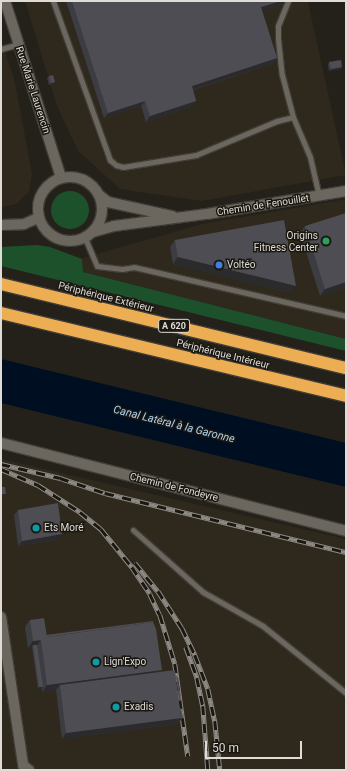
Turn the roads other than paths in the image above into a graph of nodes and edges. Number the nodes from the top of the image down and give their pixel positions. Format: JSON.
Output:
{"nodes":[{"id":1,"x":5,"y":1,"type":"edge"},
{"id":2,"x":53,"y":1,"type":"edge"},
{"id":3,"x":288,"y":1,"type":"edge"},
{"id":4,"x":18,"y":44,"type":"junction"},
{"id":5,"x":1,"y":49,"type":"edge"},
{"id":6,"x":293,"y":117,"type":"junction"},
{"id":7,"x":61,"y":178,"type":"junction"},
{"id":8,"x":346,"y":191,"type":"edge"},
{"id":9,"x":99,"y":195,"type":"junction"},
{"id":10,"x":319,"y":196,"type":"junction"},
{"id":11,"x":38,"y":218,"type":"junction"},
{"id":12,"x":180,"y":218,"type":"junction"},
{"id":13,"x":1,"y":225,"type":"edge"},
{"id":14,"x":89,"y":235,"type":"junction"},
{"id":15,"x":1,"y":284,"type":"edge"},
{"id":16,"x":1,"y":313,"type":"edge"},
{"id":17,"x":346,"y":316,"type":"edge"},
{"id":18,"x":346,"y":368,"type":"edge"},
{"id":19,"x":346,"y":396,"type":"edge"},
{"id":20,"x":1,"y":444,"type":"edge"},
{"id":21,"x":133,"y":530,"type":"dead end"},
{"id":22,"x":346,"y":531,"type":"edge"},
{"id":23,"x":1,"y":617,"type":"edge"},
{"id":24,"x":346,"y":693,"type":"edge"},
{"id":25,"x":29,"y":770,"type":"edge"}],
"edges":[{"from":1,"to":4,"type":"street","name":"Rue Marie Laurencin"},
{"from":2,"to":6,"type":"lane"},
{"from":3,"to":6,"type":"lane"},
{"from":4,"to":5,"type":"lane"},
{"from":4,"to":7,"type":"street","name":"Rue Marie Laurencin"},
{"from":6,"to":10,"type":"lane"},
{"from":7,"to":9,"type":"street"},
{"from":7,"to":11,"type":"street"},
{"from":8,"to":10,"type":"street","name":"Chemin de Fenouillet"},
{"from":9,"to":12,"type":"street","name":"Chemin de Fenouillet"},
{"from":9,"to":14,"type":"street"},
{"from":10,"to":12,"type":"street","name":"Chemin de Fenouillet"},
{"from":11,"to":13,"type":"street"},
{"from":11,"to":14,"type":"street"},
{"from":12,"to":14,"type":"street","name":"Chemin de Fenouillet"},
{"from":14,"to":17,"type":"lane"},
{"from":15,"to":18,"type":"highway","name":"Périphérique Extérieur","number":"A 620"},
{"from":16,"to":19,"type":"highway","name":"Périphérique Intérieur"},
{"from":20,"to":22,"type":"street","name":"Chemin de Fondeyre"},
{"from":21,"to":24,"type":"lane"},
{"from":23,"to":25,"type":"street"}]}
